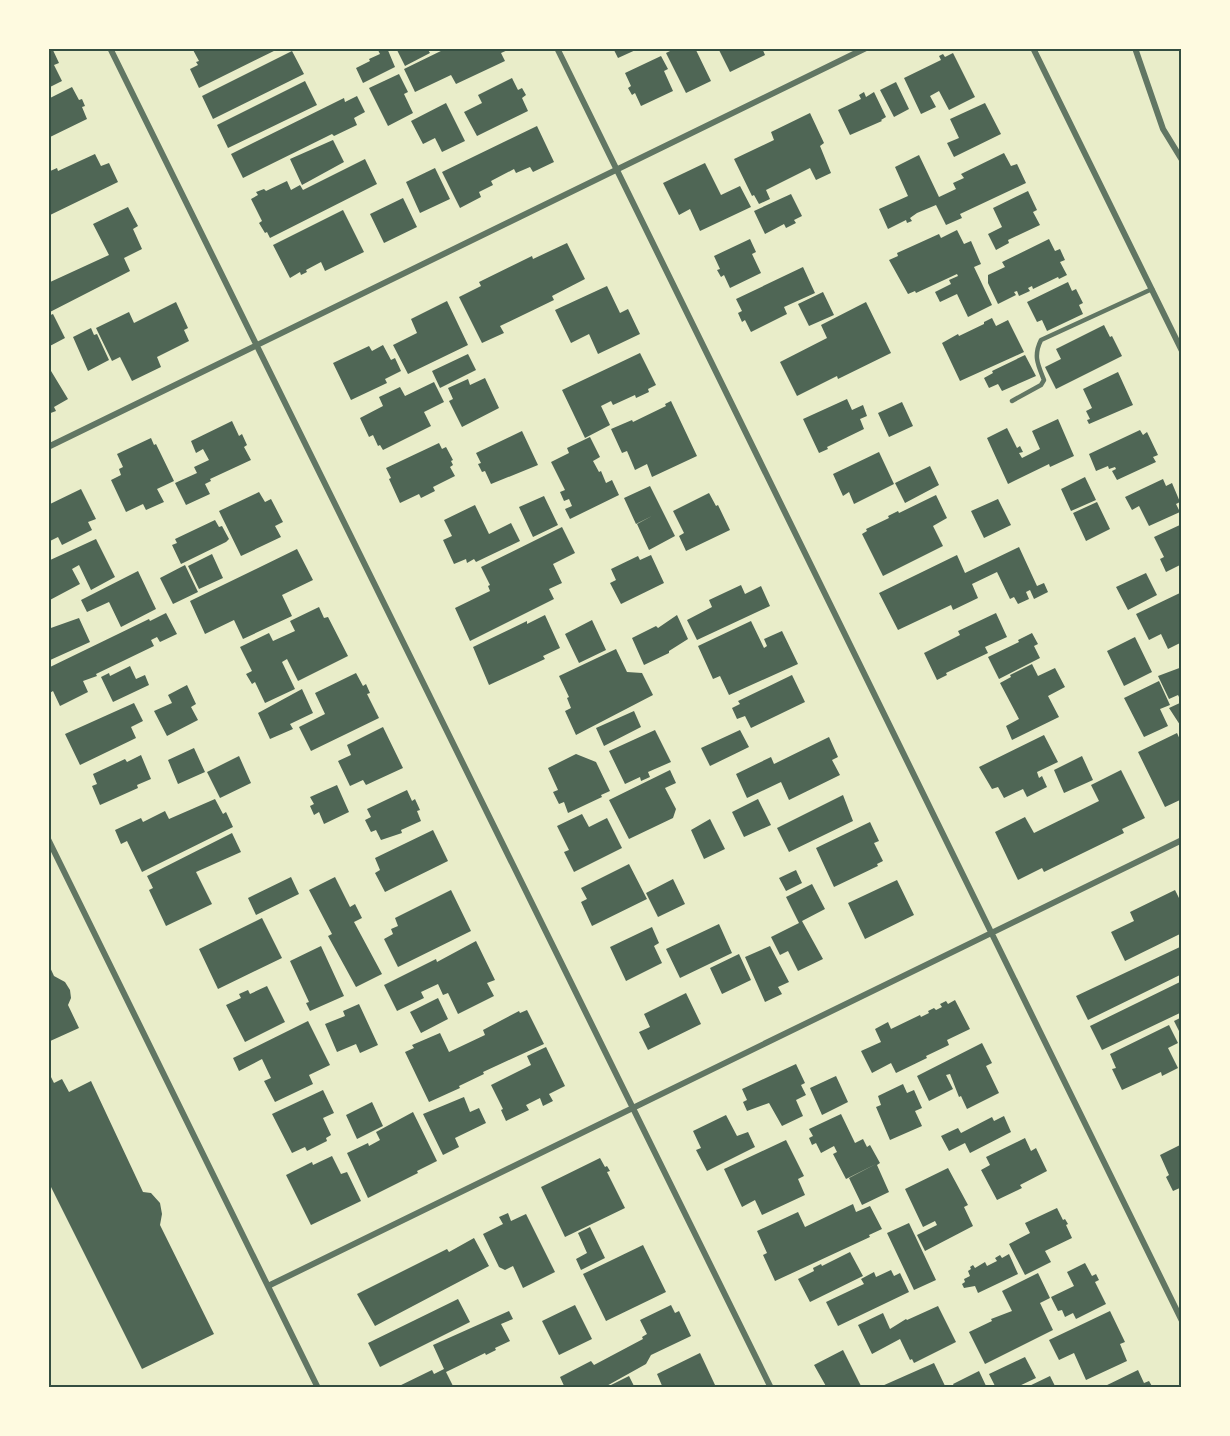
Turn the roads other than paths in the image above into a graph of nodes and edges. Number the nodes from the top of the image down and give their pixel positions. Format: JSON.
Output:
{"nodes":[{"id":1,"x":110,"y":48,"type":"edge"},
{"id":2,"x":557,"y":48,"type":"edge"},
{"id":3,"x":866,"y":48,"type":"edge"},
{"id":4,"x":1033,"y":48,"type":"edge"},
{"id":5,"x":1135,"y":48,"type":"edge"},
{"id":6,"x":1182,"y":160,"type":"edge"},
{"id":7,"x":617,"y":170,"type":"junction"},
{"id":8,"x":1152,"y":289,"type":"junction"},
{"id":9,"x":257,"y":345,"type":"junction"},
{"id":10,"x":1182,"y":351,"type":"edge"},
{"id":11,"x":1012,"y":401,"type":"dead end"},
{"id":12,"x":48,"y":447,"type":"edge"},
{"id":13,"x":1182,"y":840,"type":"edge"},
{"id":14,"x":49,"y":842,"type":"edge"},
{"id":15,"x":991,"y":933,"type":"junction"},
{"id":16,"x":633,"y":1108,"type":"junction"},
{"id":17,"x":268,"y":1286,"type":"junction"},
{"id":18,"x":1182,"y":1321,"type":"edge"},
{"id":19,"x":318,"y":1388,"type":"edge"},
{"id":20,"x":771,"y":1388,"type":"edge"}],
"edges":[{"from":1,"to":9,"type":"street"},
{"from":2,"to":7,"type":"street"},
{"from":3,"to":7,"type":"street"},
{"from":4,"to":8,"type":"street"},
{"from":5,"to":6,"type":"street"},
{"from":7,"to":9,"type":"street"},
{"from":7,"to":15,"type":"street"},
{"from":8,"to":10,"type":"street"},
{"from":8,"to":11,"type":"lane"},
{"from":9,"to":12,"type":"street"},
{"from":9,"to":16,"type":"street"},
{"from":13,"to":15,"type":"street"},
{"from":14,"to":17,"type":"street"},
{"from":15,"to":16,"type":"street"},
{"from":15,"to":18,"type":"street"},
{"from":16,"to":17,"type":"street"},
{"from":16,"to":20,"type":"street"},
{"from":17,"to":19,"type":"street"}]}
